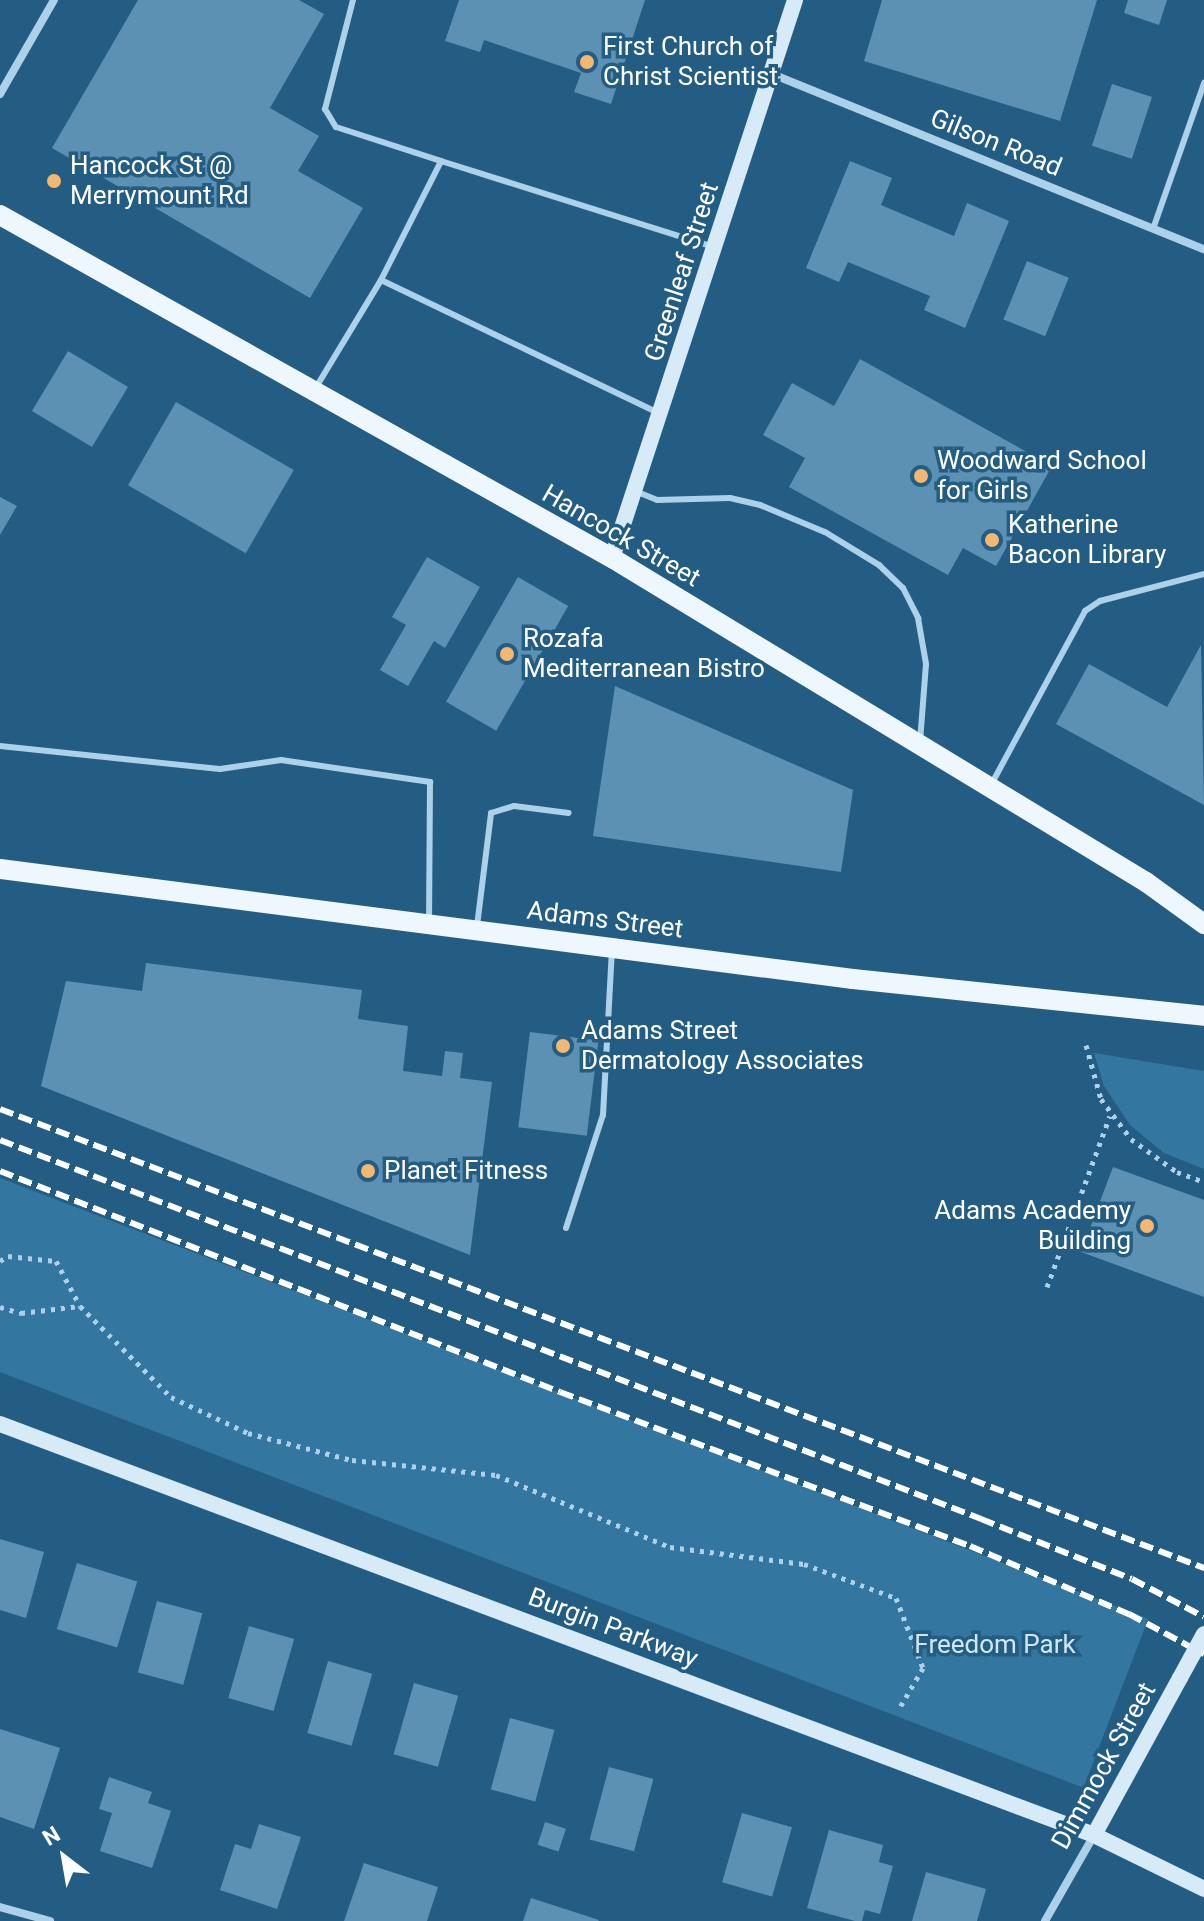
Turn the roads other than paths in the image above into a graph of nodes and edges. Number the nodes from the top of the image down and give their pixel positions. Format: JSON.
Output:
{"nodes":[{"id":1,"x":54,"y":0,"type":"edge"},
{"id":2,"x":353,"y":0,"type":"edge"},
{"id":3,"x":795,"y":0,"type":"edge"},
{"id":4,"x":772,"y":74,"type":"junction"},
{"id":5,"x":1204,"y":83,"type":"edge"},
{"id":6,"x":0,"y":94,"type":"edge"},
{"id":7,"x":441,"y":161,"type":"junction"},
{"id":8,"x":0,"y":215,"type":"edge"},
{"id":9,"x":1153,"y":229,"type":"junction"},
{"id":10,"x":715,"y":247,"type":"junction"},
{"id":11,"x":1204,"y":249,"type":"edge"},
{"id":12,"x":381,"y":280,"type":"junction"},
{"id":13,"x":313,"y":393,"type":"junction"},
{"id":14,"x":660,"y":413,"type":"junction"},
{"id":15,"x":634,"y":491,"type":"junction"},
{"id":16,"x":612,"y":558,"type":"junction"},
{"id":17,"x":1204,"y":574,"type":"edge"},
{"id":18,"x":920,"y":745,"type":"junction"},
{"id":19,"x":0,"y":746,"type":"edge"},
{"id":20,"x":990,"y":788,"type":"junction"},
{"id":21,"x":569,"y":813,"type":"dead end"},
{"id":22,"x":0,"y":869,"type":"edge"},
{"id":23,"x":429,"y":923,"type":"junction"},
{"id":24,"x":1204,"y":924,"type":"edge"},
{"id":25,"x":477,"y":930,"type":"junction"},
{"id":26,"x":612,"y":947,"type":"junction"},
{"id":27,"x":1204,"y":1016,"type":"edge"},
{"id":28,"x":566,"y":1228,"type":"dead end"},
{"id":29,"x":0,"y":1424,"type":"edge"},
{"id":30,"x":1204,"y":1634,"type":"edge"},
{"id":31,"x":1094,"y":1835,"type":"junction"},
{"id":32,"x":1204,"y":1889,"type":"edge"},
{"id":33,"x":0,"y":1907,"type":"edge"},
{"id":34,"x":50,"y":1921,"type":"edge"},
{"id":35,"x":1045,"y":1921,"type":"edge"}],
"edges":[{"from":1,"to":6,"type":"street"},
{"from":2,"to":7,"type":"lane"},
{"from":3,"to":4,"type":"main road","name":"Greenleaf Street"},
{"from":4,"to":9,"type":"street","name":"Gilson Road"},
{"from":4,"to":10,"type":"main road","name":"Greenleaf Street"},
{"from":5,"to":9,"type":"lane"},
{"from":7,"to":10,"type":"lane"},
{"from":7,"to":12,"type":"lane"},
{"from":8,"to":13,"type":"main road","name":"Hancock Street"},
{"from":9,"to":11,"type":"street","name":"Gilson Road"},
{"from":10,"to":14,"type":"main road","name":"Greenleaf Street"},
{"from":12,"to":13,"type":"lane"},
{"from":12,"to":14,"type":"lane"},
{"from":13,"to":16,"type":"main road","name":"Hancock Street"},
{"from":14,"to":15,"type":"main road","name":"Greenleaf Street"},
{"from":15,"to":16,"type":"main road","name":"Greenleaf Street"},
{"from":15,"to":18,"type":"lane"},
{"from":16,"to":18,"type":"main road","name":"Hancock Street"},
{"from":17,"to":20,"type":"lane"},
{"from":18,"to":20,"type":"main road","name":"Hancock Street"},
{"from":19,"to":23,"type":"lane"},
{"from":20,"to":24,"type":"main road","name":"Hancock Street"},
{"from":21,"to":25,"type":"lane"},
{"from":22,"to":23,"type":"main road","name":"Adams Street"},
{"from":23,"to":25,"type":"main road","name":"Adams Street"},
{"from":25,"to":26,"type":"main road","name":"Adams Street"},
{"from":26,"to":27,"type":"main road","name":"Adams Street"},
{"from":26,"to":28,"type":"lane"},
{"from":29,"to":31,"type":"main road","name":"Burgin Parkway"},
{"from":30,"to":31,"type":"main road","name":"Dimmock Street","bridge":true},
{"from":31,"to":32,"type":"main road","name":"Burgin Parkway"},
{"from":31,"to":35,"type":"street","name":"Dimmock Street"},
{"from":33,"to":34,"type":"street"}]}
